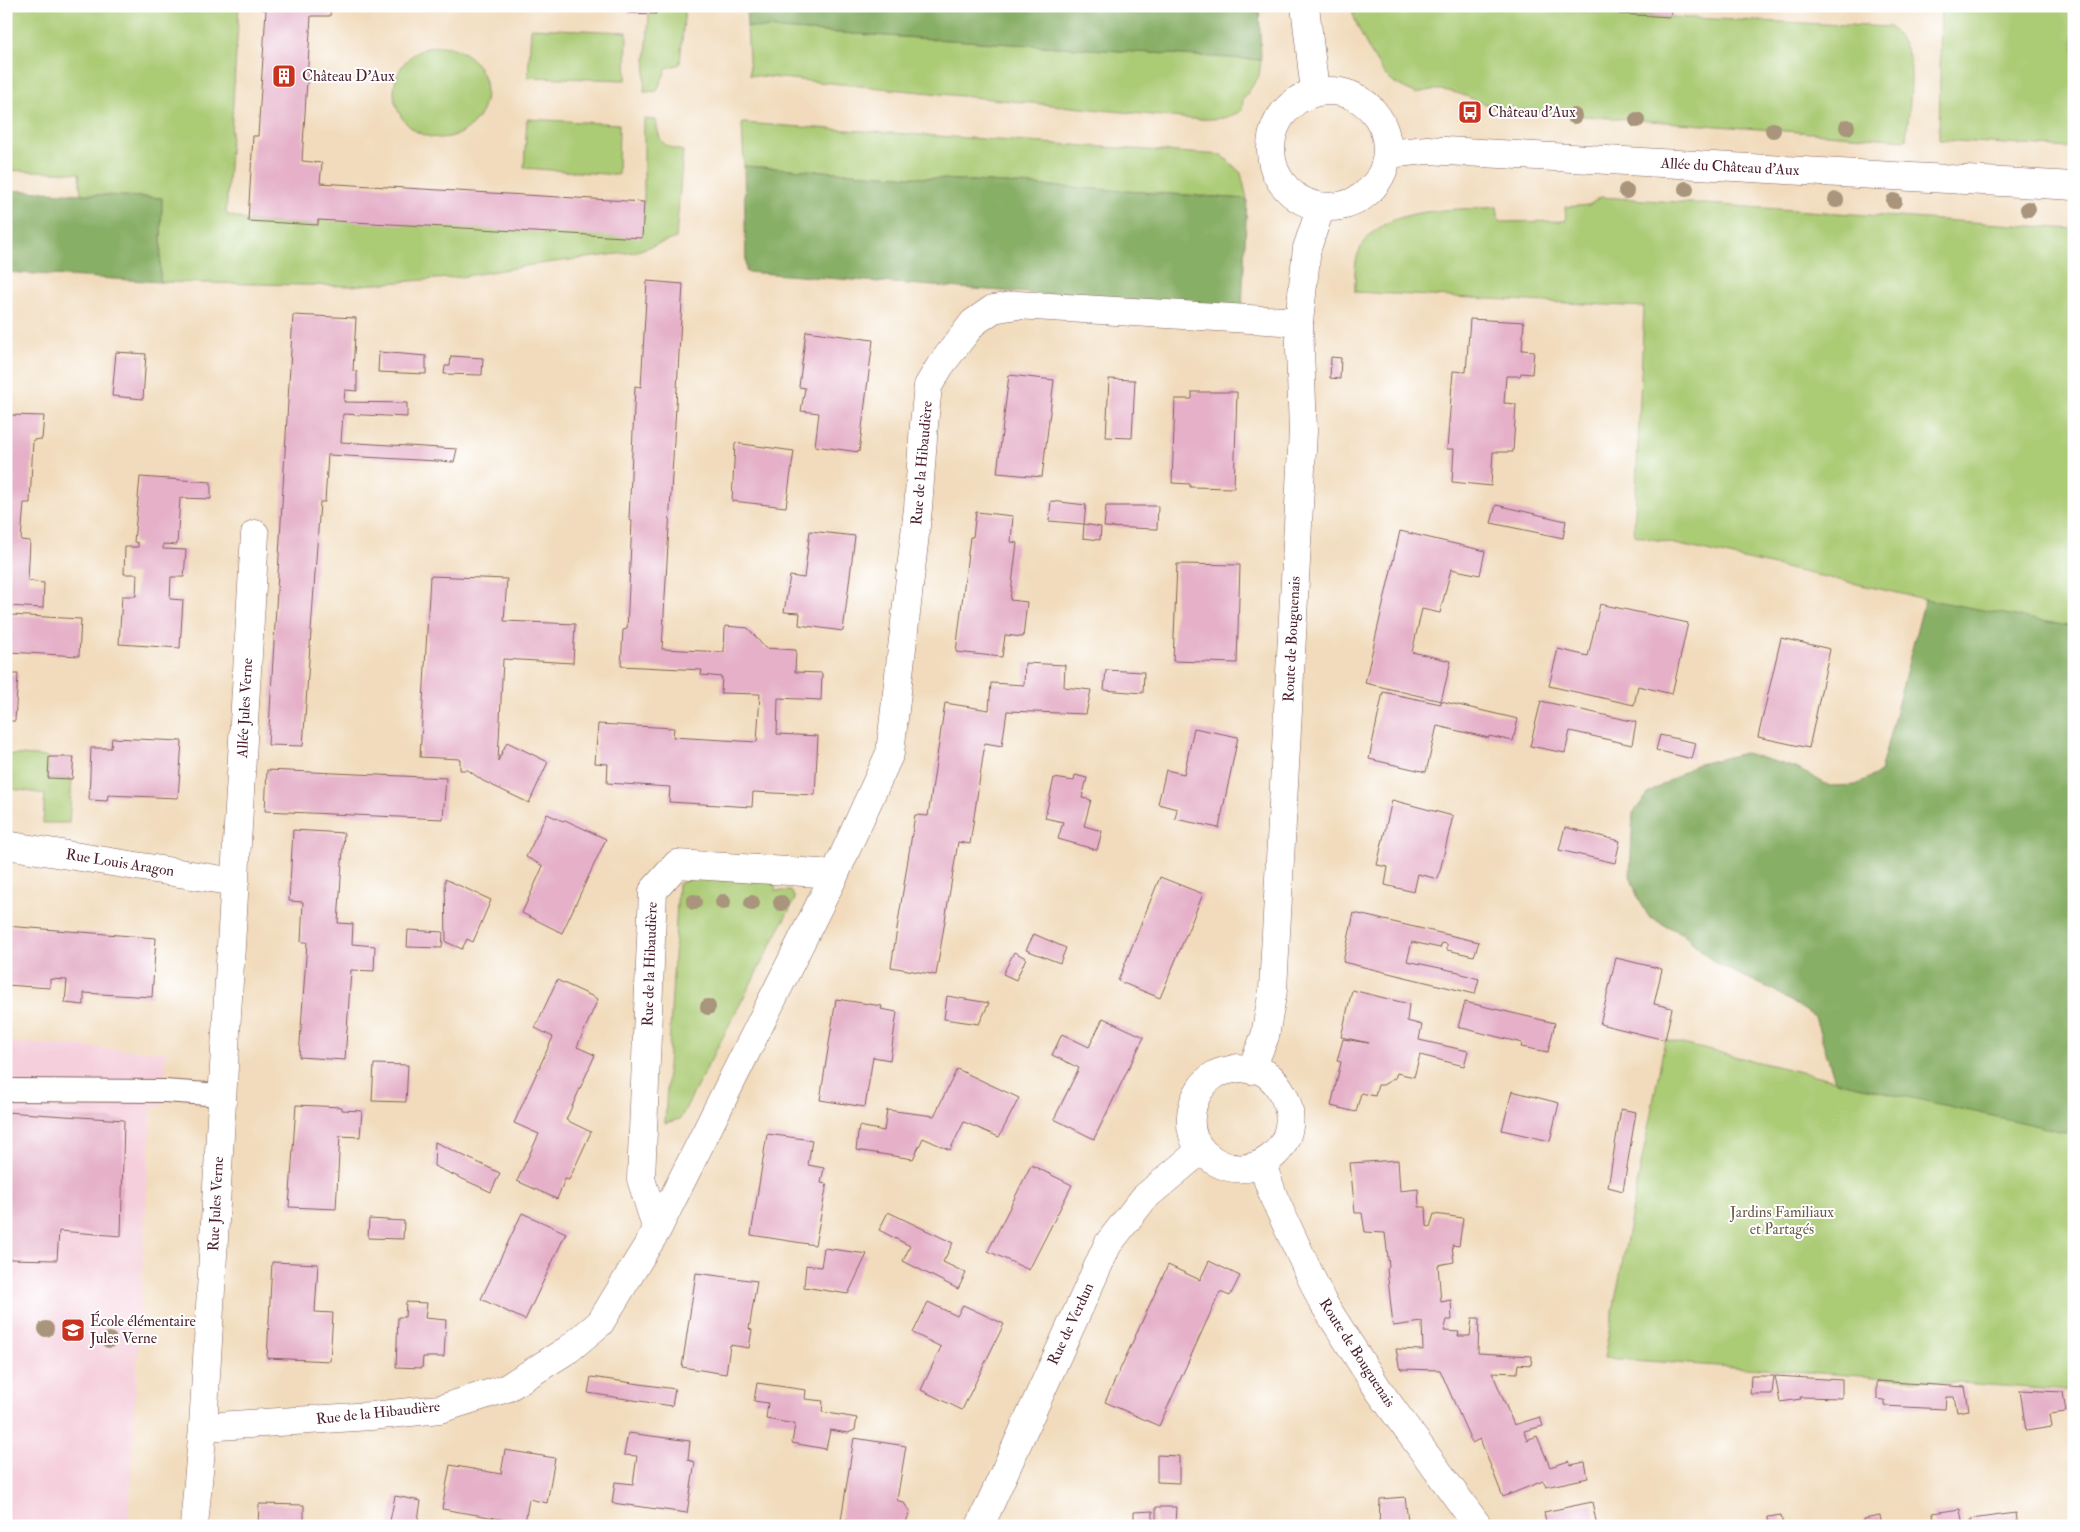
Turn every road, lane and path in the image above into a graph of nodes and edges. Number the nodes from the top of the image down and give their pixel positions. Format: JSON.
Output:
{"nodes":[{"id":1,"x":1305,"y":6,"type":"edge"},
{"id":2,"x":1315,"y":92,"type":"junction"},
{"id":3,"x":1387,"y":154,"type":"junction"},
{"id":4,"x":2074,"y":186,"type":"edge"},
{"id":5,"x":1321,"y":207,"type":"junction"},
{"id":6,"x":1299,"y":322,"type":"junction"},
{"id":7,"x":255,"y":534,"type":"dead end"},
{"id":8,"x":6,"y":845,"type":"edge"},
{"id":9,"x":835,"y":874,"type":"junction"},
{"id":10,"x":234,"y":882,"type":"junction"},
{"id":11,"x":1251,"y":1070,"type":"junction"},
{"id":12,"x":6,"y":1090,"type":"edge"},
{"id":13,"x":222,"y":1095,"type":"junction"},
{"id":14,"x":1201,"y":1150,"type":"junction"},
{"id":15,"x":1262,"y":1164,"type":"junction"},
{"id":16,"x":657,"y":1230,"type":"junction"},
{"id":17,"x":203,"y":1427,"type":"junction"},
{"id":18,"x":194,"y":1526,"type":"edge"},
{"id":19,"x":980,"y":1526,"type":"edge"},
{"id":20,"x":1478,"y":1526,"type":"edge"}],
"edges":[{"from":1,"to":2,"type":"street"},
{"from":2,"to":3,"type":"street"},
{"from":2,"to":5,"type":"street"},
{"from":3,"to":4,"type":"street","name":"Allée du Château d'Aux"},
{"from":3,"to":5,"type":"street"},
{"from":5,"to":6,"type":"street","name":"Route de Bouguenais"},
{"from":6,"to":9,"type":"street","name":"Rue de la Hibaudière"},
{"from":6,"to":11,"type":"street","name":"Route de Bouguenais"},
{"from":7,"to":10,"type":"street","name":"Allée Jules Verne"},
{"from":8,"to":10,"type":"street","name":"Rue Louis Aragon"},
{"from":9,"to":16,"type":"street","name":"Rue de la Hibaudière"},
{"from":9,"to":16,"type":"street","name":"Rue de la Hibaudière"},
{"from":10,"to":13,"type":"street","name":"Rue Jules Verne"},
{"from":11,"to":14,"type":"street"},
{"from":11,"to":15,"type":"street"},
{"from":12,"to":13,"type":"lane"},
{"from":13,"to":17,"type":"street","name":"Rue Jules Verne"},
{"from":14,"to":15,"type":"street"},
{"from":14,"to":19,"type":"street","name":"Rue de Verdun"},
{"from":15,"to":20,"type":"street","name":"Route de Bouguenais"},
{"from":16,"to":17,"type":"street","name":"Rue de la Hibaudière"},
{"from":17,"to":18,"type":"street","name":"Rue Jules Verne"}]}
